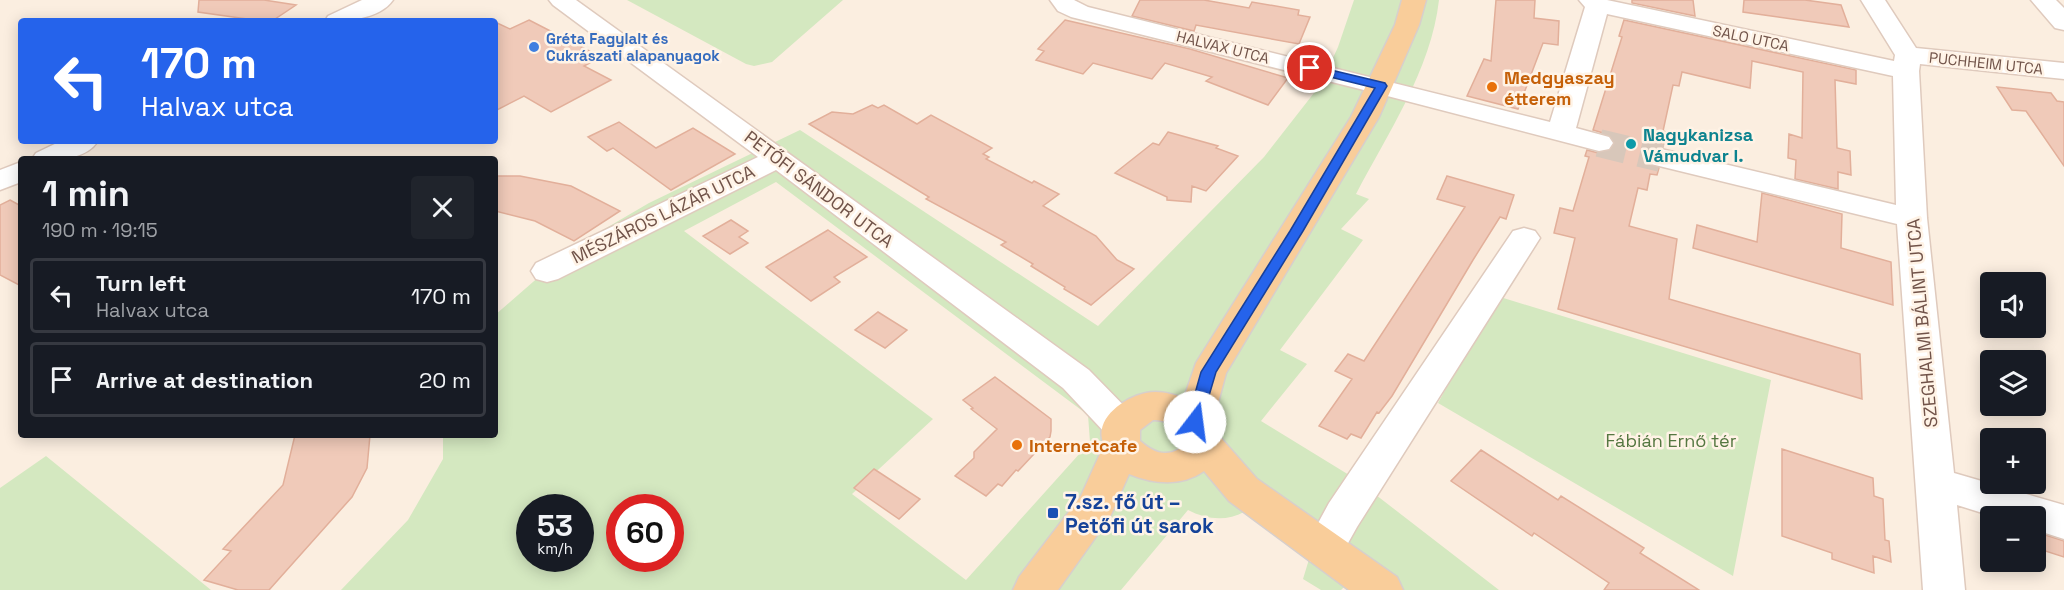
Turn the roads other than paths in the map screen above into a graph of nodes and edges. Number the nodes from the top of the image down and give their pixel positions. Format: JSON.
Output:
{"nodes":[{"id":1,"x":381,"y":0,"type":"edge"},
{"id":2,"x":561,"y":0,"type":"edge"},
{"id":3,"x":1414,"y":0,"type":"edge"},
{"id":4,"x":1873,"y":0,"type":"edge"},
{"id":5,"x":2043,"y":0,"type":"edge"},
{"id":6,"x":1064,"y":3,"type":"edge"},
{"id":7,"x":1594,"y":3,"type":"edge"},
{"id":8,"x":343,"y":18,"type":"edge"},
{"id":9,"x":2064,"y":23,"type":"edge"},
{"id":10,"x":1907,"y":63,"type":"junction"},
{"id":11,"x":2064,"y":71,"type":"edge"},
{"id":12,"x":1381,"y":86,"type":"junction"},
{"id":13,"x":1561,"y":132,"type":"junction"},
{"id":14,"x":1599,"y":142,"type":"tunnel mouth"},
{"id":15,"x":78,"y":144,"type":"edge"},
{"id":16,"x":52,"y":156,"type":"edge"},
{"id":17,"x":778,"y":158,"type":"junction"},
{"id":18,"x":1661,"y":158,"type":"tunnel mouth"},
{"id":19,"x":18,"y":172,"type":"edge"},
{"id":20,"x":0,"y":181,"type":"edge"},
{"id":21,"x":1911,"y":218,"type":"junction"},
{"id":22,"x":1524,"y":238,"type":"dead end"},
{"id":23,"x":547,"y":271,"type":"dead end"},
{"id":24,"x":1160,"y":435,"type":"junction"},
{"id":25,"x":1936,"y":483,"type":"junction"},
{"id":26,"x":2064,"y":522,"type":"edge"},
{"id":27,"x":1324,"y":549,"type":"junction"},
{"id":28,"x":1034,"y":590,"type":"edge"},
{"id":29,"x":1382,"y":590,"type":"edge"},
{"id":30,"x":1944,"y":590,"type":"edge"}],
"edges":[{"from":1,"to":8,"type":"street"},
{"from":2,"to":17,"type":"street","name":"PETŐFI SÁNDOR UTCA"},
{"from":3,"to":12,"type":"main road"},
{"from":4,"to":10,"type":"street"},
{"from":5,"to":9,"type":"street"},
{"from":6,"to":12,"type":"street","name":"HALVAX UTCA"},
{"from":7,"to":10,"type":"street","name":"SALO UTCA"},
{"from":7,"to":13,"type":"street"},
{"from":10,"to":11,"type":"street","name":"PUCHHEIM UTCA"},
{"from":10,"to":21,"type":"street","name":"SZEGHALMI BÁLINT UTCA"},
{"from":12,"to":13,"type":"street","name":"HALVAX UTCA"},
{"from":12,"to":24,"type":"main road"},
{"from":13,"to":14,"type":"street","name":"HALVAX UTCA"},
{"from":15,"to":16,"type":"street"},
{"from":17,"to":23,"type":"street","name":"MÉSZÁROS LÁZÁR UTCA"},
{"from":17,"to":24,"type":"street","name":"PETŐFI SÁNDOR UTCA"},
{"from":18,"to":21,"type":"street"},
{"from":19,"to":20,"type":"street"},
{"from":21,"to":25,"type":"street","name":"SZEGHALMI BÁLINT UTCA"},
{"from":22,"to":27,"type":"street"},
{"from":24,"to":27,"type":"main road","name":"PETŐFI SÁNDOR UTCA"},
{"from":24,"to":28,"type":"main road"},
{"from":25,"to":26,"type":"street"},
{"from":25,"to":30,"type":"street","name":"SZEGHALMI BÁLINT UTCA"},
{"from":27,"to":29,"type":"main road","name":"PETŐFI SÁNDOR UTCA"}]}
